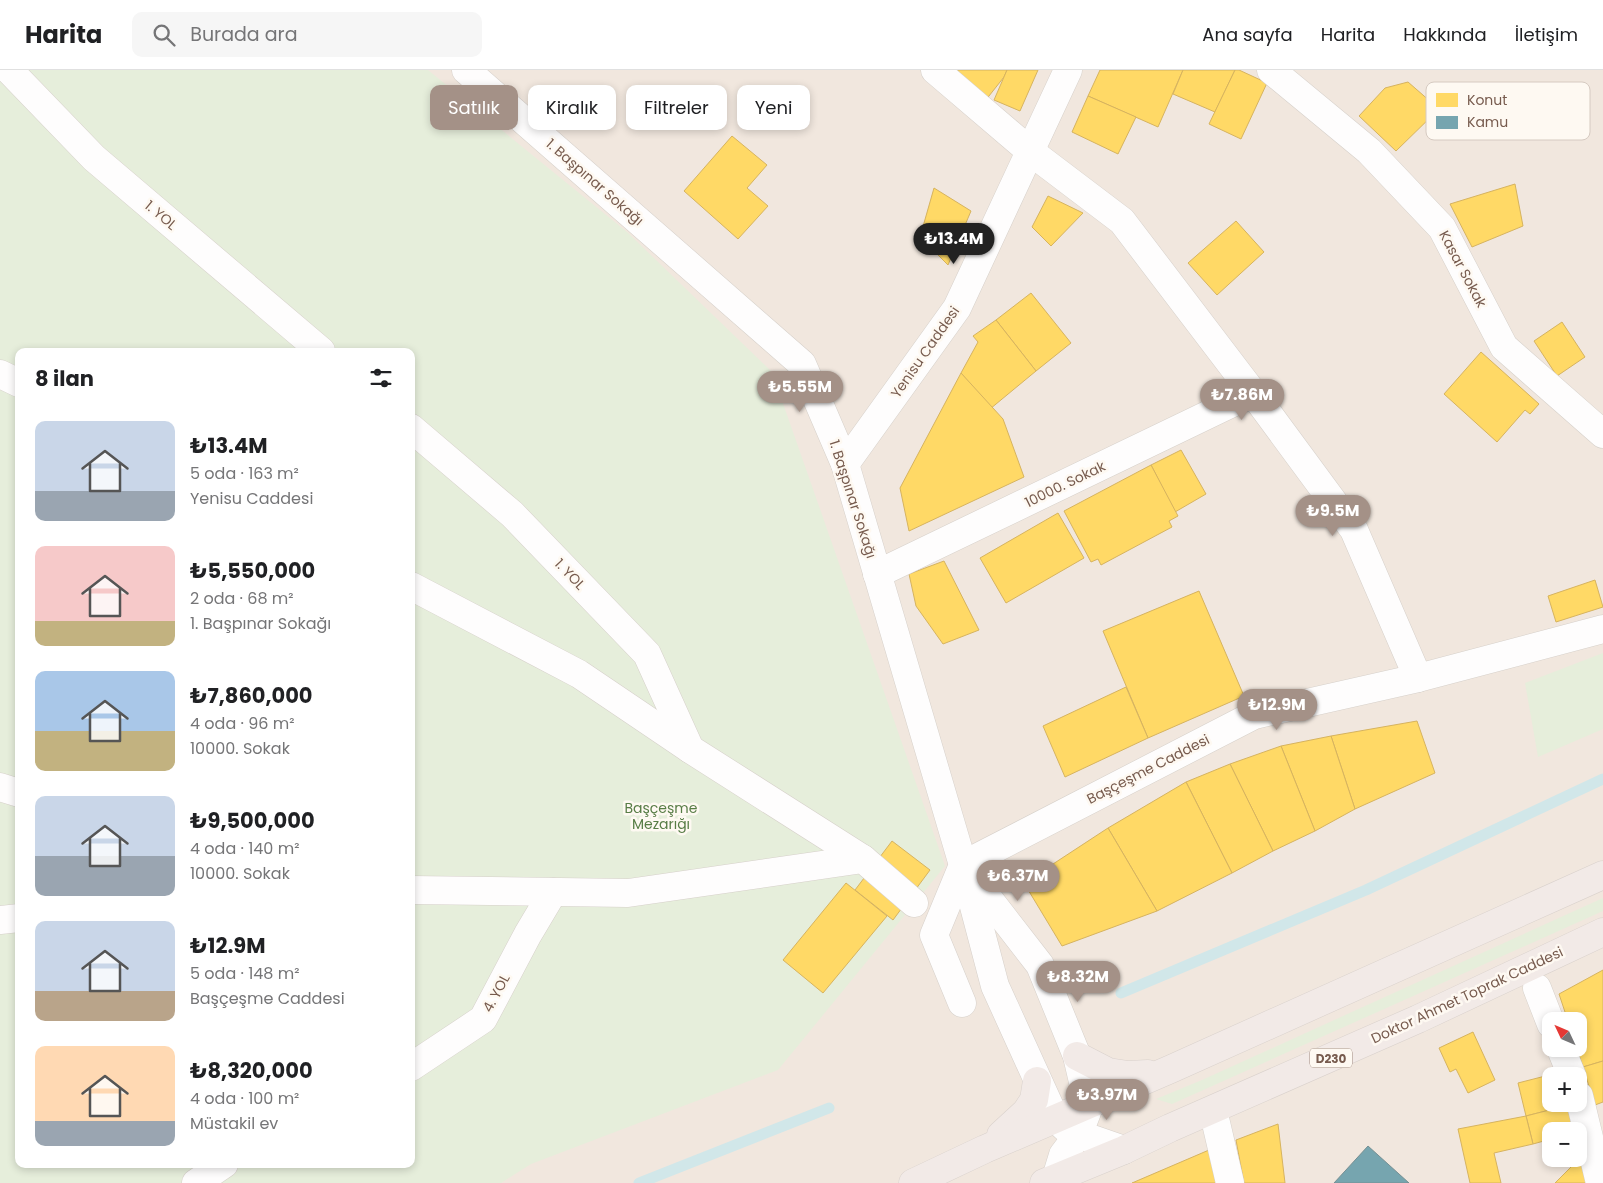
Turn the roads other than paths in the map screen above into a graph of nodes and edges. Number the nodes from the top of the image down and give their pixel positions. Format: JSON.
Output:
{"nodes":[{"id":1,"x":9,"y":70,"type":"edge"},
{"id":2,"x":934,"y":70,"type":"edge"},
{"id":3,"x":1068,"y":70,"type":"edge"},
{"id":4,"x":1270,"y":70,"type":"edge"},
{"id":5,"x":478,"y":74,"type":"edge"},
{"id":6,"x":1031,"y":152,"type":"junction"},
{"id":7,"x":317,"y":348,"type":"edge"},
{"id":8,"x":0,"y":374,"type":"edge"},
{"id":9,"x":15,"y":381,"type":"edge"},
{"id":10,"x":1252,"y":393,"type":"junction"},
{"id":11,"x":415,"y":431,"type":"edge"},
{"id":12,"x":1603,"y":434,"type":"edge"},
{"id":13,"x":845,"y":464,"type":"junction"},
{"id":14,"x":877,"y":574,"type":"junction"},
{"id":15,"x":415,"y":588,"type":"edge"},
{"id":16,"x":1603,"y":628,"type":"edge"},
{"id":17,"x":1418,"y":678,"type":"junction"},
{"id":18,"x":690,"y":749,"type":"junction"},
{"id":19,"x":0,"y":787,"type":"edge"},
{"id":20,"x":15,"y":792,"type":"edge"},
{"id":21,"x":863,"y":859,"type":"junction"},
{"id":22,"x":963,"y":865,"type":"junction"},
{"id":23,"x":1603,"y":875,"type":"edge"},
{"id":24,"x":415,"y":890,"type":"edge"},
{"id":25,"x":553,"y":892,"type":"junction"},
{"id":26,"x":914,"y":903,"type":"dead end"},
{"id":27,"x":15,"y":918,"type":"edge"},
{"id":28,"x":0,"y":920,"type":"edge"},
{"id":29,"x":1603,"y":932,"type":"edge"},
{"id":30,"x":1537,"y":988,"type":"dead end"},
{"id":31,"x":962,"y":1003,"type":"dead end"},
{"id":32,"x":1546,"y":1012,"type":"edge"},
{"id":33,"x":1077,"y":1056,"type":"junction"},
{"id":34,"x":415,"y":1064,"type":"edge"},
{"id":35,"x":1171,"y":1069,"type":"junction"},
{"id":36,"x":1037,"y":1080,"type":"junction"},
{"id":37,"x":1088,"y":1104,"type":"junction"},
{"id":38,"x":1214,"y":1110,"type":"junction"},
{"id":39,"x":1583,"y":1112,"type":"edge"},
{"id":40,"x":1055,"y":1118,"type":"junction"},
{"id":41,"x":1078,"y":1135,"type":"junction"},
{"id":42,"x":985,"y":1149,"type":"junction"},
{"id":43,"x":1124,"y":1150,"type":"junction"},
{"id":44,"x":218,"y":1168,"type":"edge"},
{"id":45,"x":1052,"y":1181,"type":"edge"},
{"id":46,"x":196,"y":1183,"type":"edge"},
{"id":47,"x":913,"y":1183,"type":"edge"},
{"id":48,"x":1230,"y":1183,"type":"edge"},
{"id":49,"x":1600,"y":1183,"type":"edge"}],
"edges":[{"from":1,"to":7,"type":"street","name":"1. YOL"},
{"from":2,"to":6,"type":"street"},
{"from":3,"to":6,"type":"street","name":"Yenisu Caddesi"},
{"from":4,"to":12,"type":"street","name":"Kasar Sokak"},
{"from":5,"to":13,"type":"street","name":"1. Başpınar Sokağı"},
{"from":6,"to":10,"type":"street"},
{"from":6,"to":13,"type":"street","name":"Yenisu Caddesi"},
{"from":8,"to":9,"type":"street"},
{"from":10,"to":14,"type":"street","name":"10000. Sokak"},
{"from":10,"to":17,"type":"street"},
{"from":11,"to":18,"type":"street","name":"1. YOL"},
{"from":13,"to":14,"type":"street","name":"1. Başpınar Sokağı"},
{"from":14,"to":22,"type":"street","name":"1. Başpınar Sokağı"},
{"from":15,"to":18,"type":"street"},
{"from":16,"to":17,"type":"street","name":"Başçeşme Caddesi"},
{"from":17,"to":22,"type":"street","name":"Başçeşme Caddesi"},
{"from":18,"to":21,"type":"street"},
{"from":19,"to":20,"type":"street"},
{"from":21,"to":25,"type":"street"},
{"from":21,"to":26,"type":"street"},
{"from":22,"to":31,"type":"street"},
{"from":22,"to":33,"type":"street"},
{"from":22,"to":36,"type":"street","name":"1. Başpınar Sokağı"},
{"from":23,"to":35,"type":"highway"},
{"from":24,"to":25,"type":"street"},
{"from":25,"to":34,"type":"street","name":"4. YOL"},
{"from":27,"to":28,"type":"street"},
{"from":29,"to":38,"type":"highway","name":"Doktor Ahmet Toprak Caddesi","number":"D230"},
{"from":30,"to":32,"type":"street"},
{"from":33,"to":35,"type":"highway"},
{"from":33,"to":37,"type":"street"},
{"from":35,"to":37,"type":"highway"},
{"from":36,"to":40,"type":"street","name":"1. Başpınar Sokağı"},
{"from":36,"to":42,"type":"highway"},
{"from":37,"to":40,"type":"highway"},
{"from":37,"to":41,"type":"street"},
{"from":38,"to":43,"type":"highway","name":"Doktor Ahmet Toprak Caddesi","number":"D230"},
{"from":38,"to":48,"type":"street"},
{"from":39,"to":49,"type":"street"},
{"from":40,"to":41,"type":"street"},
{"from":40,"to":42,"type":"highway"},
{"from":41,"to":43,"type":"street"},
{"from":41,"to":45,"type":"street"},
{"from":42,"to":47,"type":"highway"},
{"from":43,"to":45,"type":"highway","name":"Doktor Ahmet Toprak Caddesi","number":"D230"},
{"from":44,"to":46,"type":"street"}]}
